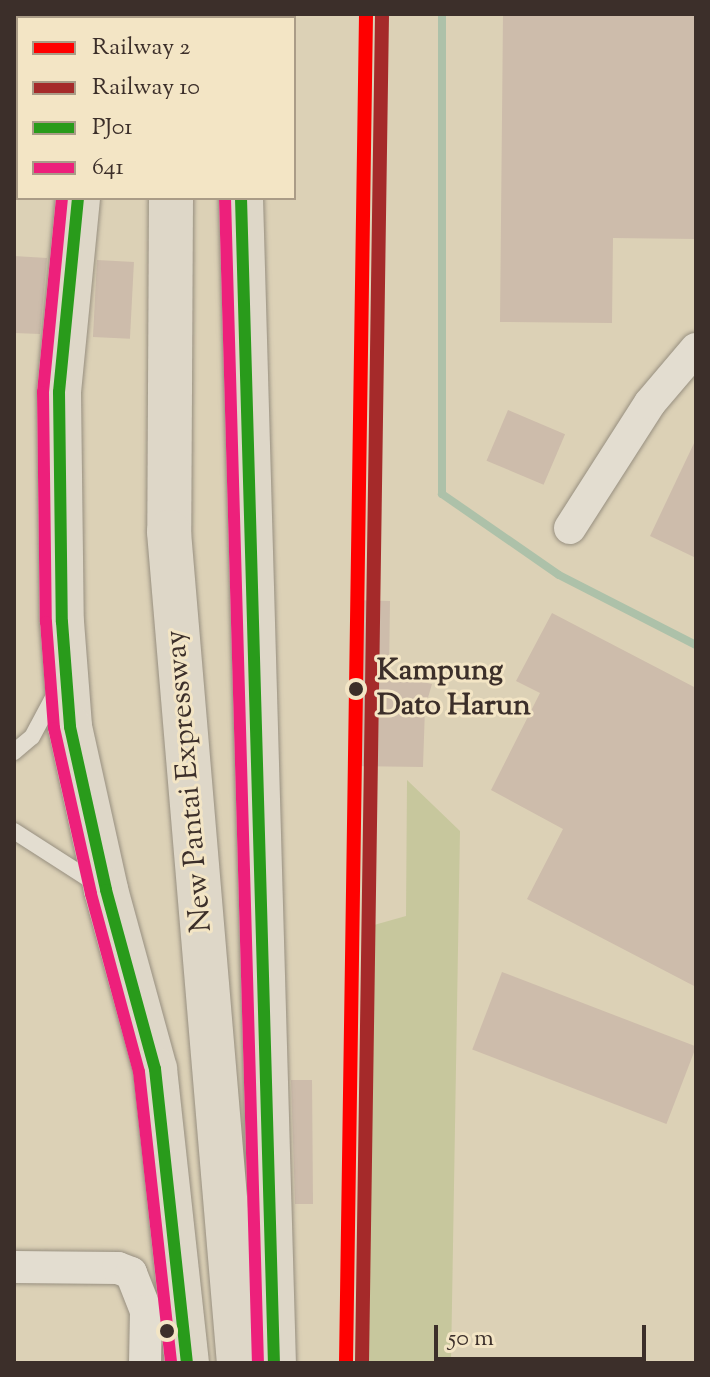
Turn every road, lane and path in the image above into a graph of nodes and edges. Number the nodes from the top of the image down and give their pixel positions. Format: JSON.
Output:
{"nodes":[{"id":1,"x":78,"y":200,"type":"edge"},
{"id":2,"x":171,"y":200,"type":"edge"},
{"id":3,"x":241,"y":200,"type":"edge"},
{"id":4,"x":696,"y":349,"type":"edge"},
{"id":5,"x":570,"y":528,"type":"dead end"},
{"id":6,"x":66,"y":671,"type":"junction"},
{"id":7,"x":14,"y":752,"type":"edge"},
{"id":8,"x":16,"y":830,"type":"edge"},
{"id":9,"x":106,"y":890,"type":"junction"},
{"id":10,"x":14,"y":1267,"type":"edge"},
{"id":11,"x":145,"y":1363,"type":"edge"},
{"id":12,"x":187,"y":1363,"type":"edge"},
{"id":13,"x":239,"y":1363,"type":"edge"},
{"id":14,"x":274,"y":1363,"type":"edge"}],
"edges":[{"from":1,"to":6,"type":"highway"},
{"from":2,"to":13,"type":"highway","name":"New Pantai Expressway"},
{"from":3,"to":14,"type":"highway"},
{"from":4,"to":5,"type":"street"},
{"from":6,"to":7,"type":"lane"},
{"from":6,"to":9,"type":"highway"},
{"from":8,"to":9,"type":"lane"},
{"from":9,"to":12,"type":"highway"},
{"from":10,"to":11,"type":"street"}]}
